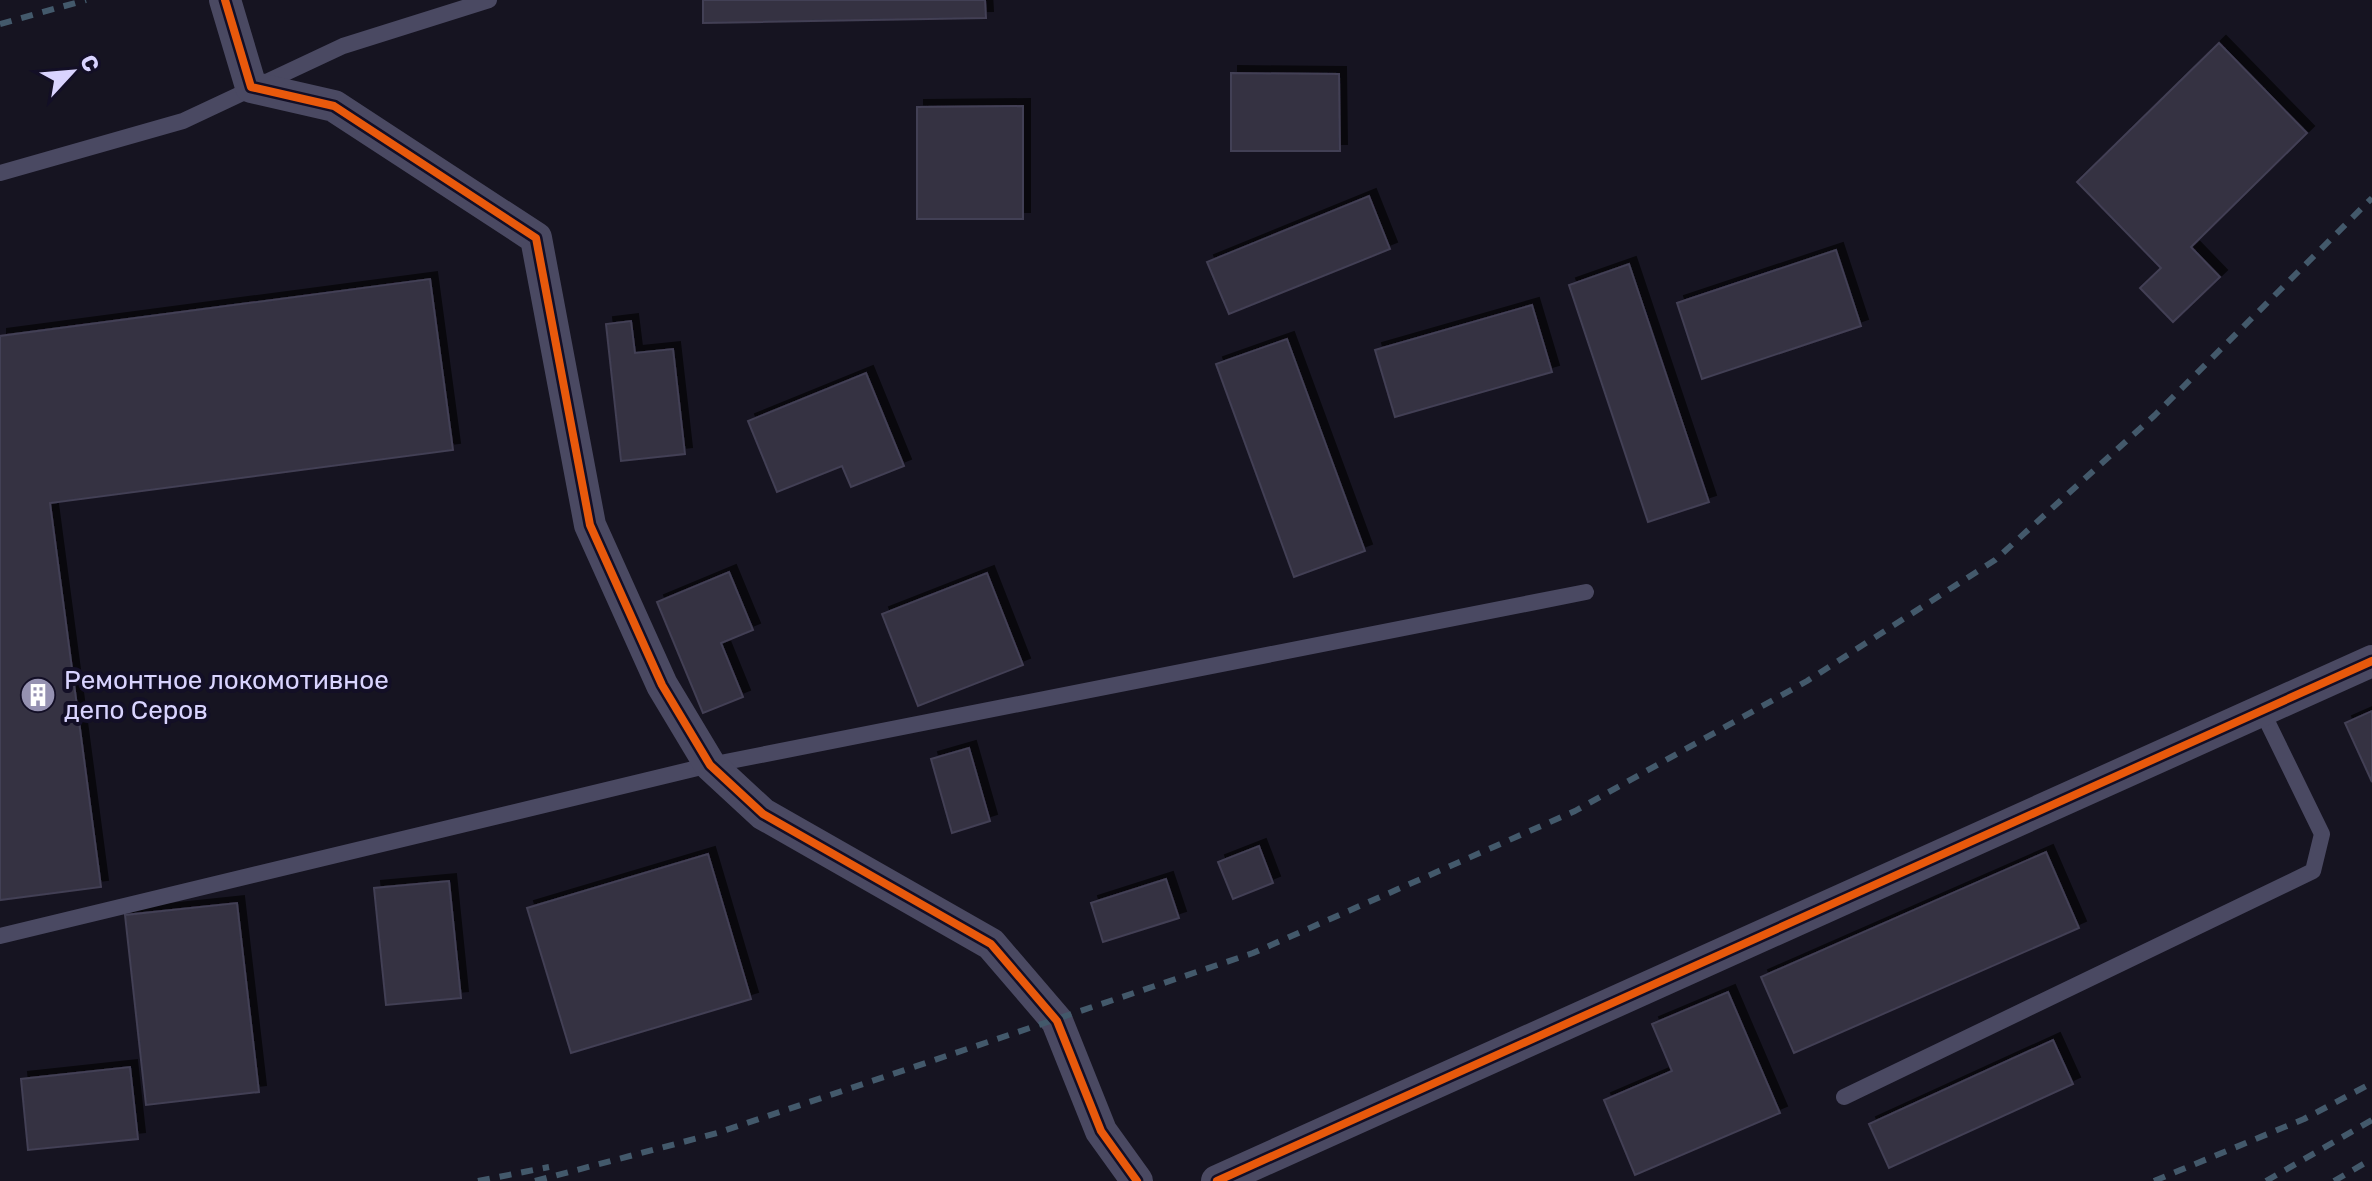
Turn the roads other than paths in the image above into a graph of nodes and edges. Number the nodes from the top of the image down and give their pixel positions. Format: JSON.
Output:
{"nodes":[{"id":1,"x":225,"y":0,"type":"edge"},
{"id":2,"x":489,"y":0,"type":"edge"},
{"id":3,"x":251,"y":87,"type":"junction"},
{"id":4,"x":0,"y":173,"type":"edge"},
{"id":5,"x":1586,"y":592,"type":"dead end"},
{"id":6,"x":2372,"y":661,"type":"edge"},
{"id":7,"x":2262,"y":711,"type":"junction"},
{"id":8,"x":710,"y":765,"type":"junction"},
{"id":9,"x":0,"y":936,"type":"edge"},
{"id":10,"x":1844,"y":1097,"type":"dead end"},
{"id":11,"x":1137,"y":1181,"type":"edge"},
{"id":12,"x":1217,"y":1181,"type":"edge"}],
"edges":[{"from":1,"to":3,"type":"street"},
{"from":2,"to":3,"type":"lane"},
{"from":3,"to":4,"type":"lane"},
{"from":3,"to":8,"type":"street"},
{"from":5,"to":8,"type":"lane"},
{"from":6,"to":7,"type":"street"},
{"from":7,"to":10,"type":"lane"},
{"from":7,"to":12,"type":"street"},
{"from":8,"to":9,"type":"lane"},
{"from":8,"to":11,"type":"street"}]}
